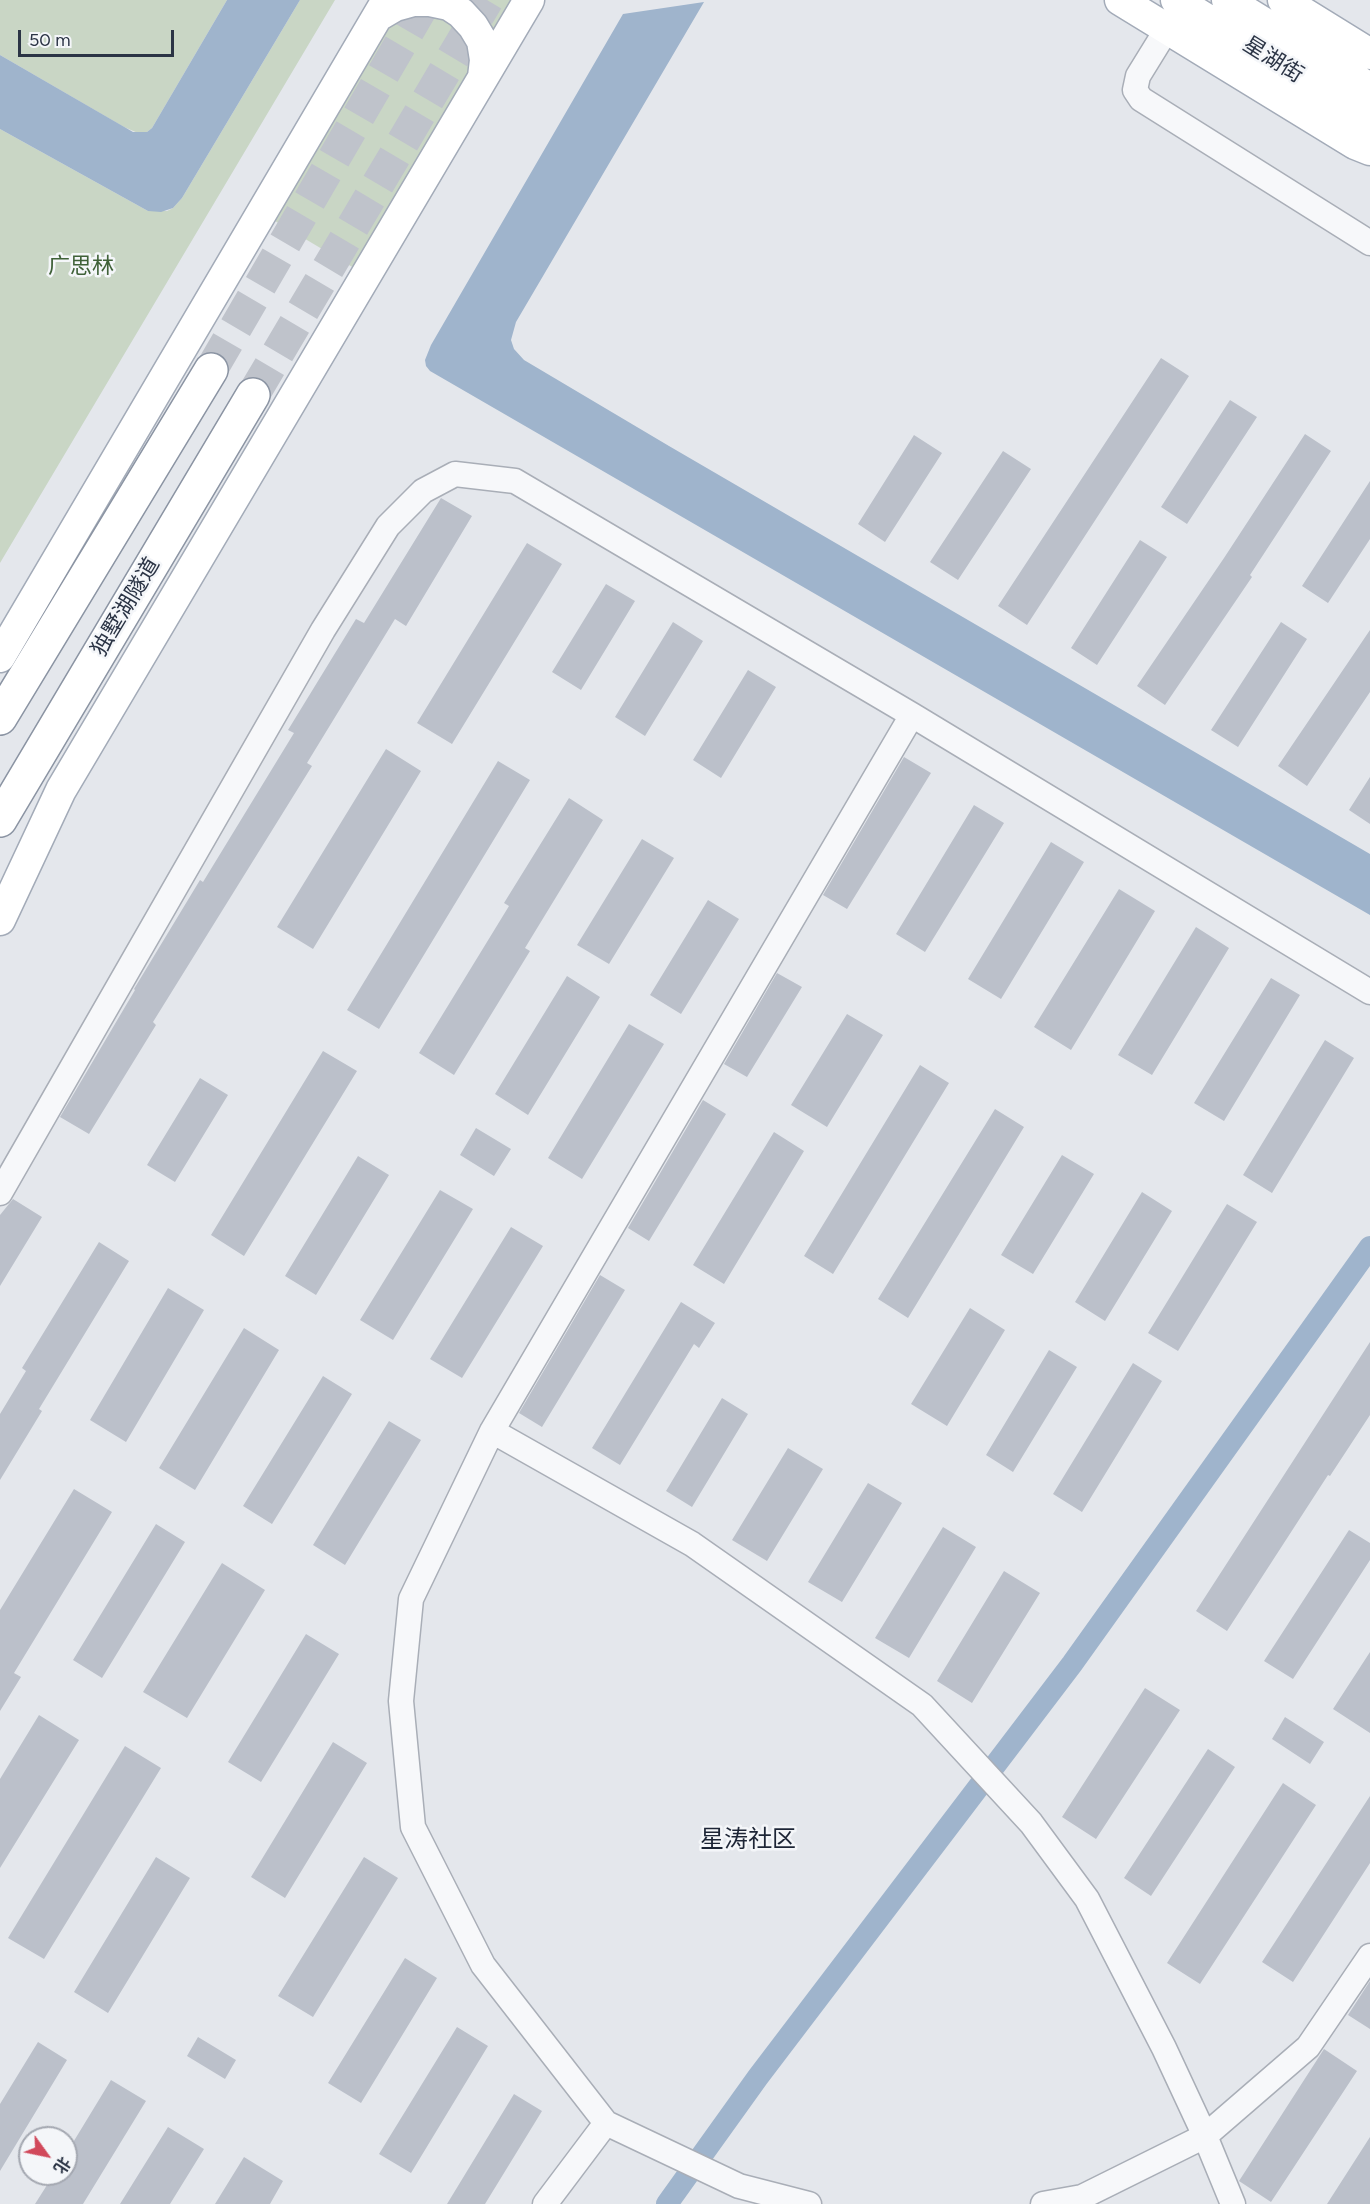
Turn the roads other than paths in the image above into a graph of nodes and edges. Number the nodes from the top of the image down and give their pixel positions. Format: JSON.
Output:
{"nodes":[{"id":1,"x":529,"y":0,"type":"edge"},
{"id":2,"x":1120,"y":0,"type":"edge"},
{"id":3,"x":1176,"y":0,"type":"edge"},
{"id":4,"x":1227,"y":0,"type":"edge"},
{"id":5,"x":1283,"y":0,"type":"edge"},
{"id":6,"x":383,"y":8,"type":"edge"},
{"id":7,"x":1167,"y":29,"type":"junction"},
{"id":8,"x":1370,"y":54,"type":"edge"},
{"id":9,"x":483,"y":77,"type":"junction"},
{"id":10,"x":1370,"y":88,"type":"edge"},
{"id":11,"x":1370,"y":120,"type":"edge"},
{"id":12,"x":1370,"y":150,"type":"edge"},
{"id":13,"x":1370,"y":243,"type":"edge"},
{"id":14,"x":211,"y":370,"type":"tunnel mouth"},
{"id":15,"x":253,"y":395,"type":"tunnel mouth"},
{"id":16,"x":0,"y":657,"type":"edge"},
{"id":17,"x":912,"y":715,"type":"junction"},
{"id":18,"x":0,"y":718,"type":"edge"},
{"id":19,"x":0,"y":820,"type":"edge"},
{"id":20,"x":0,"y":920,"type":"edge"},
{"id":21,"x":1370,"y":992,"type":"edge"},
{"id":22,"x":0,"y":1193,"type":"edge"},
{"id":23,"x":492,"y":1431,"type":"junction"},
{"id":24,"x":1370,"y":1956,"type":"edge"},
{"id":25,"x":606,"y":2123,"type":"junction"},
{"id":26,"x":1205,"y":2136,"type":"junction"},
{"id":27,"x":545,"y":2204,"type":"edge"},
{"id":28,"x":809,"y":2204,"type":"edge"},
{"id":29,"x":1043,"y":2204,"type":"edge"},
{"id":30,"x":1233,"y":2204,"type":"edge"}],
"edges":[{"from":1,"to":9,"type":"main road"},
{"from":2,"to":7,"type":"main road"},
{"from":3,"to":11,"type":"main road","name":"星湖街"},
{"from":4,"to":10,"type":"main road","name":"星湖街"},
{"from":5,"to":8,"type":"main road"},
{"from":6,"to":9,"type":"main road"},
{"from":6,"to":16,"type":"main road"},
{"from":7,"to":12,"type":"main road"},
{"from":7,"to":13,"type":"street"},
{"from":9,"to":20,"type":"main road"},
{"from":14,"to":18,"type":"highway"},
{"from":15,"to":19,"type":"highway","name":"独墅湖隧道"},
{"from":17,"to":21,"type":"street"},
{"from":17,"to":22,"type":"street"},
{"from":17,"to":23,"type":"street"},
{"from":23,"to":25,"type":"street"},
{"from":23,"to":26,"type":"street"},
{"from":24,"to":26,"type":"street"},
{"from":25,"to":27,"type":"street"},
{"from":25,"to":28,"type":"street"},
{"from":26,"to":29,"type":"street"},
{"from":26,"to":30,"type":"street"}]}
